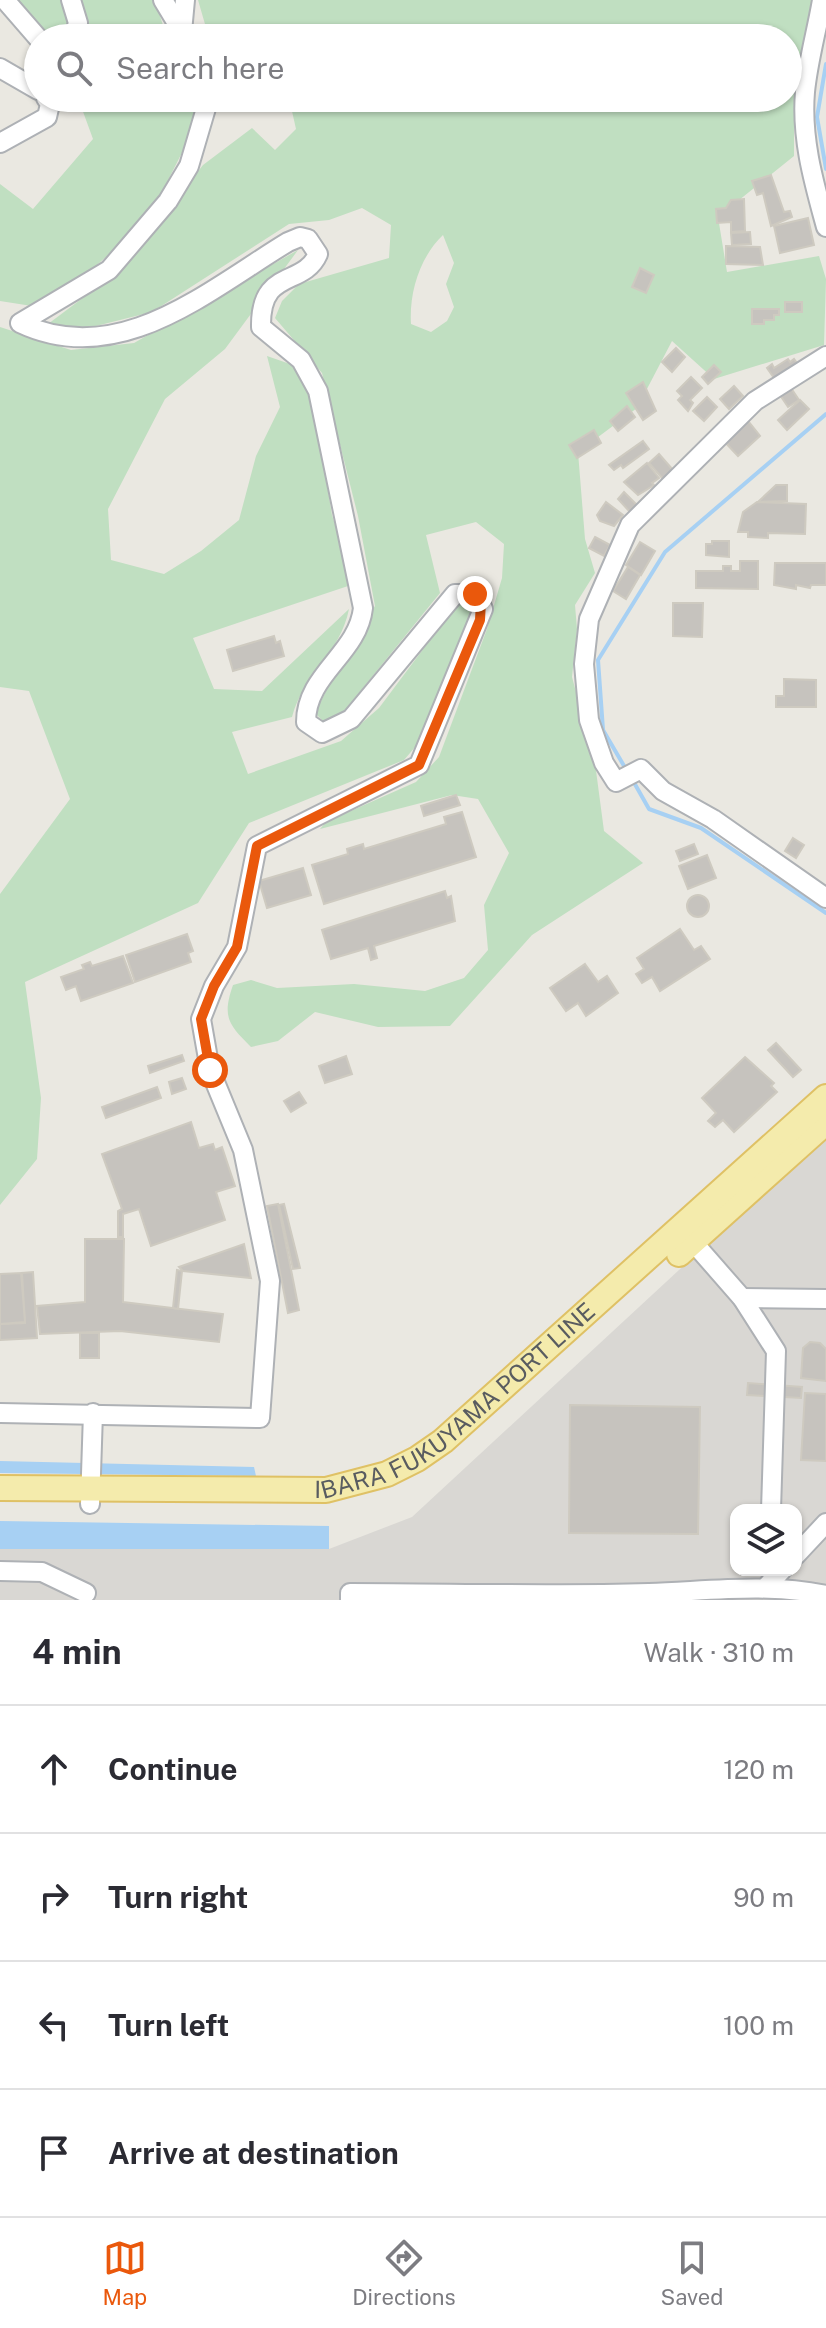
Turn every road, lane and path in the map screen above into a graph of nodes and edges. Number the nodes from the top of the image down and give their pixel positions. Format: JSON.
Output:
{"nodes":[{"id":1,"x":5,"y":0,"type":"edge"},
{"id":2,"x":71,"y":0,"type":"edge"},
{"id":3,"x":163,"y":0,"type":"edge"},
{"id":4,"x":185,"y":0,"type":"edge"},
{"id":5,"x":822,"y":0,"type":"edge"},
{"id":6,"x":26,"y":24,"type":"edge"},
{"id":7,"x":78,"y":24,"type":"edge"},
{"id":8,"x":177,"y":24,"type":"edge"},
{"id":9,"x":184,"y":24,"type":"edge"},
{"id":10,"x":0,"y":68,"type":"edge"},
{"id":11,"x":24,"y":82,"type":"edge"},
{"id":12,"x":48,"y":112,"type":"edge"},
{"id":13,"x":205,"y":112,"type":"edge"},
{"id":14,"x":0,"y":143,"type":"edge"},
{"id":15,"x":826,"y":227,"type":"edge"},
{"id":16,"x":826,"y":356,"type":"edge"},
{"id":17,"x":826,"y":898,"type":"edge"},
{"id":18,"x":826,"y":1097,"type":"edge"},
{"id":19,"x":826,"y":1122,"type":"edge"},
{"id":20,"x":687,"y":1235,"type":"junction"},
{"id":21,"x":742,"y":1298,"type":"junction"},
{"id":22,"x":826,"y":1299,"type":"edge"},
{"id":23,"x":0,"y":1413,"type":"edge"},
{"id":24,"x":93,"y":1413,"type":"junction"},
{"id":25,"x":0,"y":1488,"type":"edge"},
{"id":26,"x":90,"y":1497,"type":"junction"},
{"id":27,"x":0,"y":1503,"type":"edge"},
{"id":28,"x":771,"y":1504,"type":"edge"},
{"id":29,"x":826,"y":1523,"type":"edge"},
{"id":30,"x":802,"y":1549,"type":"edge"},
{"id":31,"x":0,"y":1571,"type":"edge"},
{"id":32,"x":766,"y":1579,"type":"edge"},
{"id":33,"x":86,"y":1593,"type":"dead end"},
{"id":34,"x":826,"y":1595,"type":"edge"},
{"id":35,"x":350,"y":1600,"type":"edge"}],
"edges":[{"from":1,"to":6,"type":"street"},
{"from":2,"to":7,"type":"street"},
{"from":3,"to":8,"type":"street"},
{"from":4,"to":9,"type":"street"},
{"from":5,"to":15,"type":"street"},
{"from":10,"to":11,"type":"street"},
{"from":12,"to":14,"type":"street"},
{"from":13,"to":24,"type":"street"},
{"from":16,"to":17,"type":"street"},
{"from":18,"to":20,"type":"main road","name":"IBARA FUKUYAMA PORT LINE"},
{"from":19,"to":20,"type":"main road","name":"IBARA FUKUYAMA PORT LINE"},
{"from":20,"to":21,"type":"street"},
{"from":20,"to":26,"type":"main road","name":"IBARA FUKUYAMA PORT LINE"},
{"from":21,"to":22,"type":"street"},
{"from":21,"to":28,"type":"street"},
{"from":23,"to":24,"type":"street"},
{"from":24,"to":26,"type":"street"},
{"from":25,"to":26,"type":"main road","name":"IBARA FUKUYAMA PORT LINE"},
{"from":26,"to":27,"type":"main road","name":"IBARA FUKUYAMA PORT LINE"},
{"from":29,"to":30,"type":"street"},
{"from":31,"to":33,"type":"street"},
{"from":32,"to":34,"type":"street"},
{"from":32,"to":35,"type":"street"}]}
